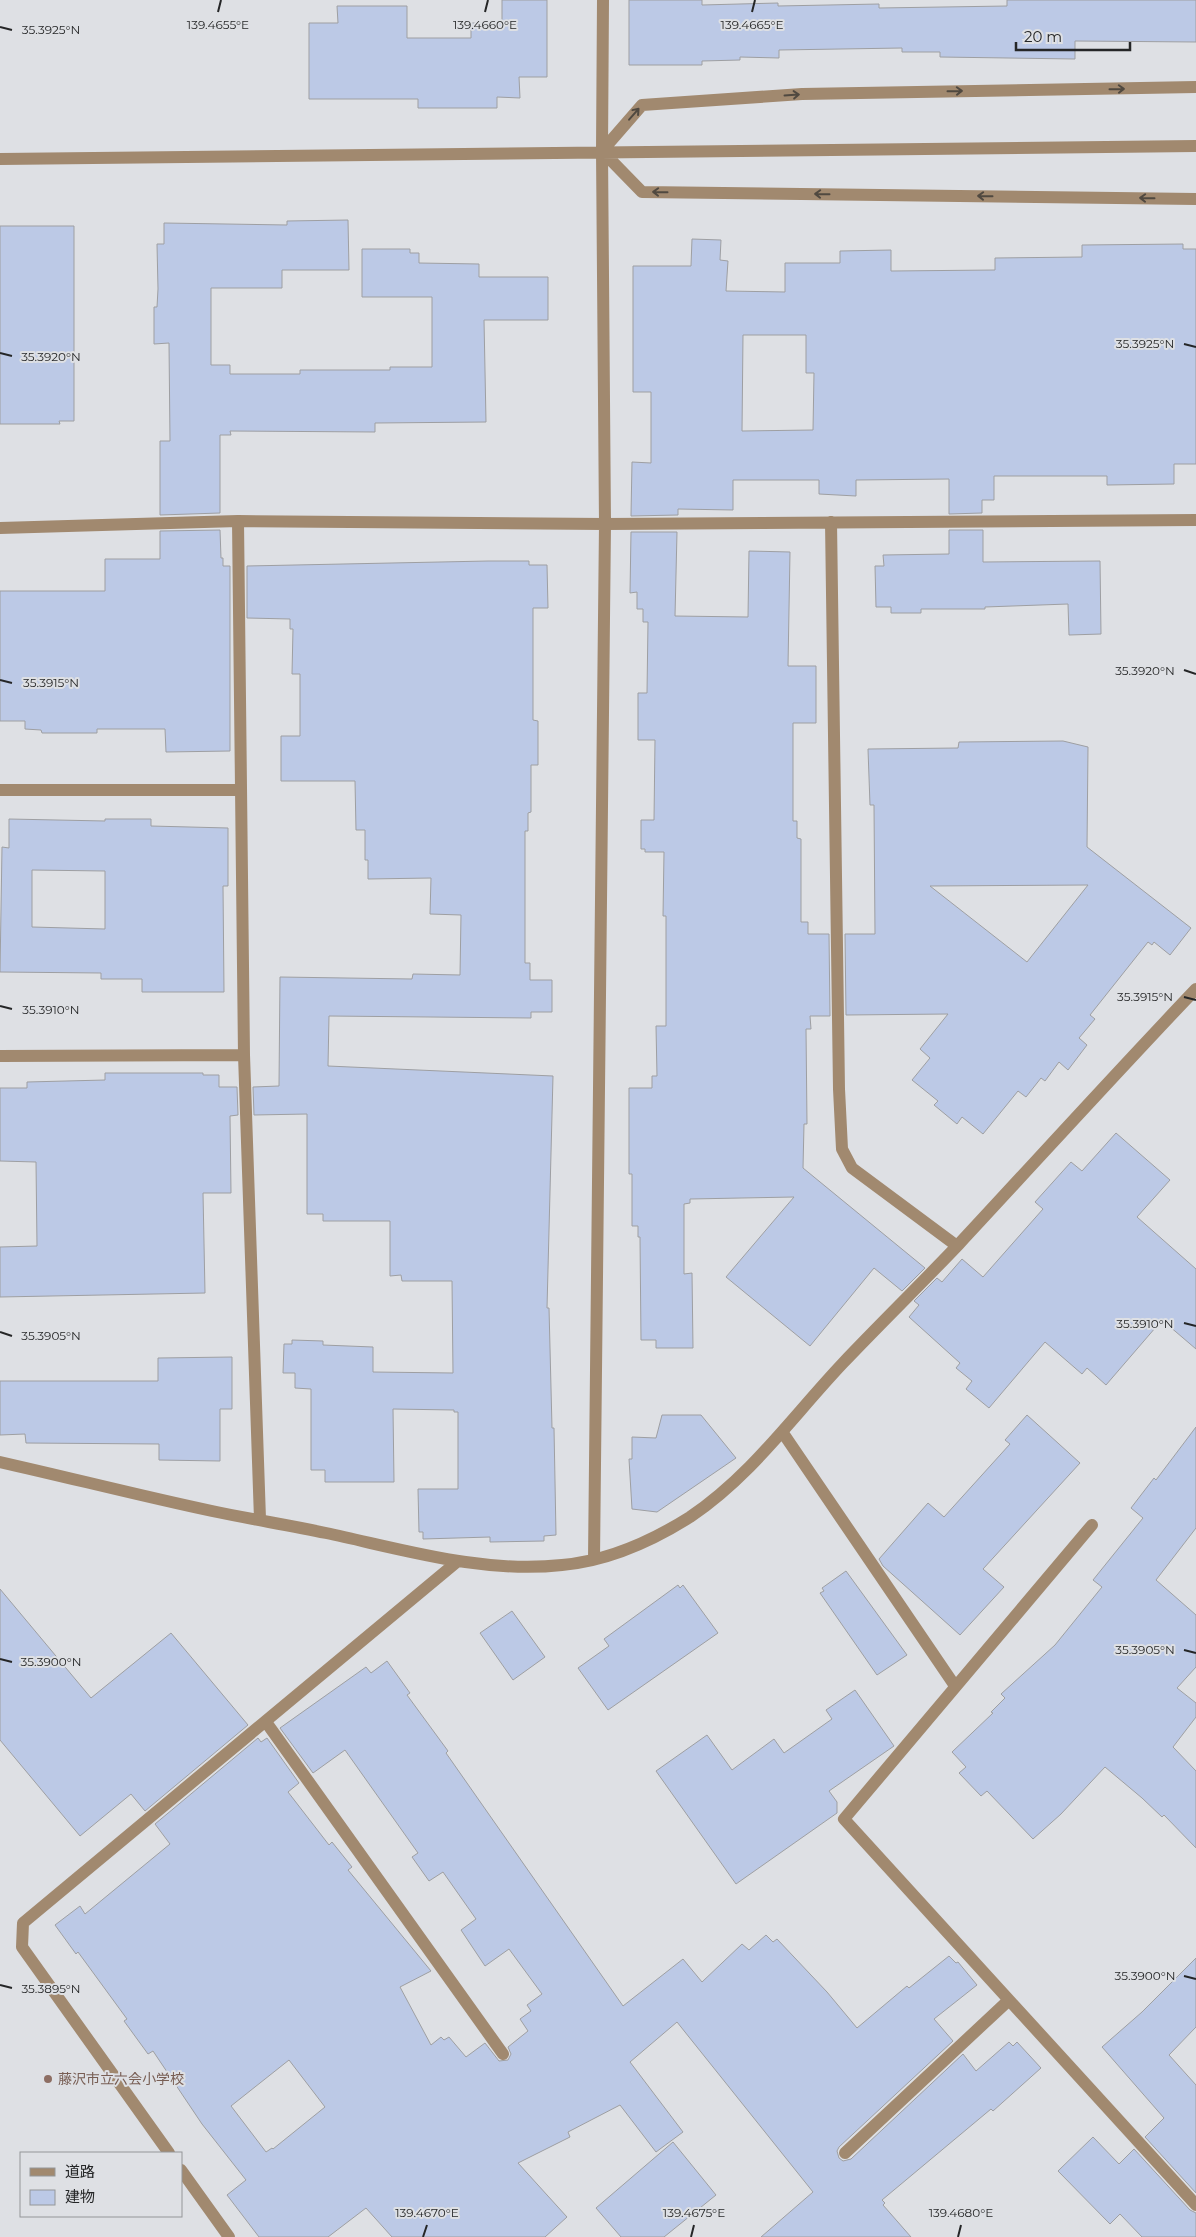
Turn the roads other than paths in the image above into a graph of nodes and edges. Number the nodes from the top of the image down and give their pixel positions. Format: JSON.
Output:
{"nodes":[{"id":1,"x":603,"y":0,"type":"edge"},
{"id":2,"x":1196,"y":87,"type":"edge"},
{"id":3,"x":1196,"y":146,"type":"edge"},
{"id":4,"x":602,"y":151,"type":"junction"},
{"id":5,"x":0,"y":158,"type":"edge"},
{"id":6,"x":1196,"y":199,"type":"edge"},
{"id":7,"x":1196,"y":520,"type":"edge"},
{"id":8,"x":238,"y":522,"type":"junction"},
{"id":9,"x":831,"y":522,"type":"junction"},
{"id":10,"x":605,"y":524,"type":"junction"},
{"id":11,"x":0,"y":528,"type":"edge"},
{"id":12,"x":0,"y":790,"type":"edge"},
{"id":13,"x":241,"y":790,"type":"junction"},
{"id":14,"x":1196,"y":989,"type":"edge"},
{"id":15,"x":244,"y":1055,"type":"junction"},
{"id":16,"x":0,"y":1056,"type":"edge"},
{"id":17,"x":957,"y":1246,"type":"junction"},
{"id":18,"x":783,"y":1433,"type":"junction"},
{"id":19,"x":0,"y":1462,"type":"edge"},
{"id":20,"x":260,"y":1519,"type":"junction"},
{"id":21,"x":1092,"y":1525,"type":"dead end"},
{"id":22,"x":594,"y":1559,"type":"junction"},
{"id":23,"x":458,"y":1561,"type":"junction"},
{"id":24,"x":955,"y":1686,"type":"junction"},
{"id":25,"x":266,"y":1722,"type":"junction"},
{"id":26,"x":1009,"y":2000,"type":"junction"},
{"id":27,"x":503,"y":2054,"type":"dead end"},
{"id":28,"x":168,"y":2152,"type":"edge"},
{"id":29,"x":845,"y":2153,"type":"dead end"},
{"id":30,"x":182,"y":2171,"type":"edge"},
{"id":31,"x":1196,"y":2205,"type":"edge"},
{"id":32,"x":229,"y":2237,"type":"edge"}],
"edges":[{"from":1,"to":4,"type":"street"},
{"from":4,"to":2,"type":"street","one_way":true},
{"from":3,"to":4,"type":"street"},
{"from":4,"to":5,"type":"street"},
{"from":6,"to":4,"type":"street","one_way":true},
{"from":4,"to":10,"type":"street"},
{"from":7,"to":9,"type":"street"},
{"from":8,"to":10,"type":"street"},
{"from":8,"to":11,"type":"street"},
{"from":8,"to":13,"type":"street"},
{"from":9,"to":10,"type":"street"},
{"from":9,"to":17,"type":"street"},
{"from":10,"to":22,"type":"street"},
{"from":12,"to":13,"type":"street"},
{"from":13,"to":15,"type":"street"},
{"from":14,"to":17,"type":"street"},
{"from":15,"to":16,"type":"street"},
{"from":15,"to":20,"type":"street"},
{"from":17,"to":18,"type":"street"},
{"from":18,"to":22,"type":"street"},
{"from":18,"to":24,"type":"street"},
{"from":19,"to":20,"type":"street"},
{"from":20,"to":23,"type":"street"},
{"from":21,"to":24,"type":"street"},
{"from":22,"to":23,"type":"street"},
{"from":23,"to":25,"type":"street"},
{"from":24,"to":26,"type":"street"},
{"from":25,"to":27,"type":"street"},
{"from":25,"to":28,"type":"street"},
{"from":26,"to":29,"type":"street"},
{"from":26,"to":31,"type":"street"},
{"from":30,"to":32,"type":"street"}]}
